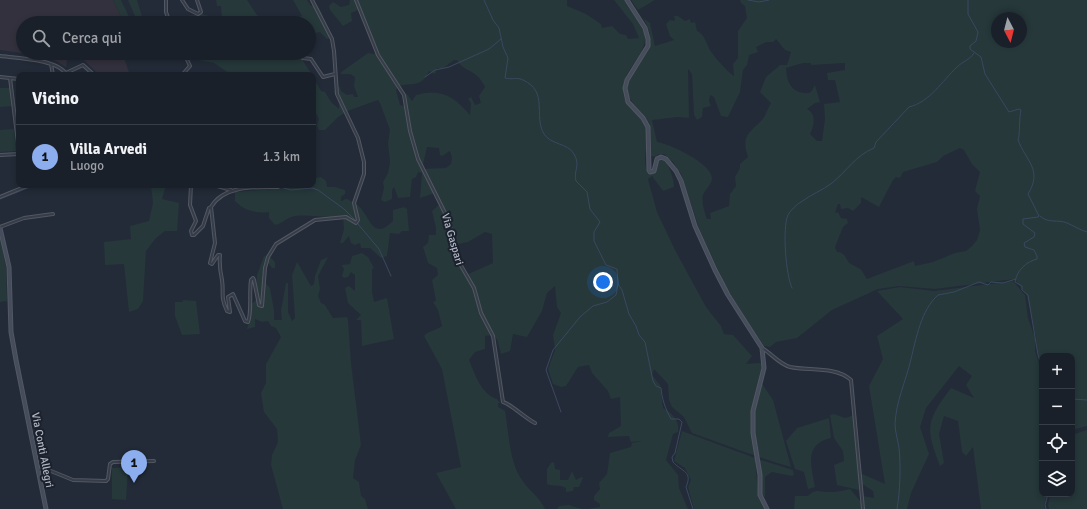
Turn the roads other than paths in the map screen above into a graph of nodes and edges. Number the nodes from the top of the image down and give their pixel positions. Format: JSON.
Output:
{"nodes":[{"id":1,"x":166,"y":0,"type":"edge"},
{"id":2,"x":182,"y":0,"type":"edge"},
{"id":3,"x":197,"y":0,"type":"edge"},
{"id":4,"x":312,"y":0,"type":"edge"},
{"id":5,"x":356,"y":0,"type":"edge"},
{"id":6,"x":627,"y":0,"type":"edge"},
{"id":7,"x":167,"y":16,"type":"edge"},
{"id":8,"x":0,"y":56,"type":"edge"},
{"id":9,"x":16,"y":59,"type":"edge"},
{"id":10,"x":26,"y":60,"type":"edge"},
{"id":11,"x":187,"y":60,"type":"edge"},
{"id":12,"x":312,"y":60,"type":"edge"},
{"id":13,"x":51,"y":64,"type":"junction"},
{"id":14,"x":52,"y":72,"type":"edge"},
{"id":15,"x":64,"y":72,"type":"edge"},
{"id":16,"x":70,"y":72,"type":"edge"},
{"id":17,"x":90,"y":72,"type":"edge"},
{"id":18,"x":185,"y":72,"type":"edge"},
{"id":19,"x":335,"y":74,"type":"junction"},
{"id":20,"x":0,"y":77,"type":"edge"},
{"id":21,"x":10,"y":78,"type":"junction"},
{"id":22,"x":16,"y":79,"type":"edge"},
{"id":23,"x":16,"y":127,"type":"edge"},
{"id":24,"x":16,"y":152,"type":"edge"},
{"id":25,"x":0,"y":155,"type":"edge"},
{"id":26,"x":22,"y":188,"type":"edge"},
{"id":27,"x":191,"y":188,"type":"edge"},
{"id":28,"x":227,"y":188,"type":"edge"},
{"id":29,"x":266,"y":188,"type":"edge"},
{"id":30,"x":231,"y":191,"type":"junction"},
{"id":31,"x":0,"y":197,"type":"edge"},
{"id":32,"x":211,"y":206,"type":"junction"},
{"id":33,"x":53,"y":214,"type":"dead end"},
{"id":34,"x":0,"y":228,"type":"edge"},
{"id":35,"x":762,"y":348,"type":"junction"},
{"id":36,"x":535,"y":422,"type":"dead end"},
{"id":37,"x":154,"y":461,"type":"dead end"},
{"id":38,"x":37,"y":470,"type":"junction"},
{"id":39,"x":46,"y":509,"type":"edge"},
{"id":40,"x":767,"y":509,"type":"edge"},
{"id":41,"x":863,"y":509,"type":"edge"}],
"edges":[{"from":1,"to":7,"type":"street"},
{"from":2,"to":3,"type":"street"},
{"from":4,"to":19,"type":"street"},
{"from":5,"to":36,"type":"street","name":"Via Gaspari"},
{"from":6,"to":35,"type":"street"},
{"from":8,"to":9,"type":"street"},
{"from":10,"to":13,"type":"street"},
{"from":11,"to":18,"type":"street"},
{"from":12,"to":19,"type":"street"},
{"from":13,"to":14,"type":"street"},
{"from":13,"to":15,"type":"street"},
{"from":16,"to":17,"type":"street"},
{"from":19,"to":32,"type":"street"},
{"from":20,"to":21,"type":"street"},
{"from":21,"to":22,"type":"street"},
{"from":21,"to":23,"type":"street"},
{"from":24,"to":25,"type":"street"},
{"from":26,"to":31,"type":"street"},
{"from":27,"to":32,"type":"street"},
{"from":28,"to":30,"type":"street"},
{"from":29,"to":30,"type":"street"},
{"from":30,"to":32,"type":"street"},
{"from":33,"to":34,"type":"street"},
{"from":34,"to":38,"type":"street","name":"Via Conti Allegri"},
{"from":35,"to":40,"type":"street"},
{"from":35,"to":41,"type":"street"},
{"from":37,"to":38,"type":"street"},
{"from":38,"to":39,"type":"street","name":"Via Conti Allegri"}]}
